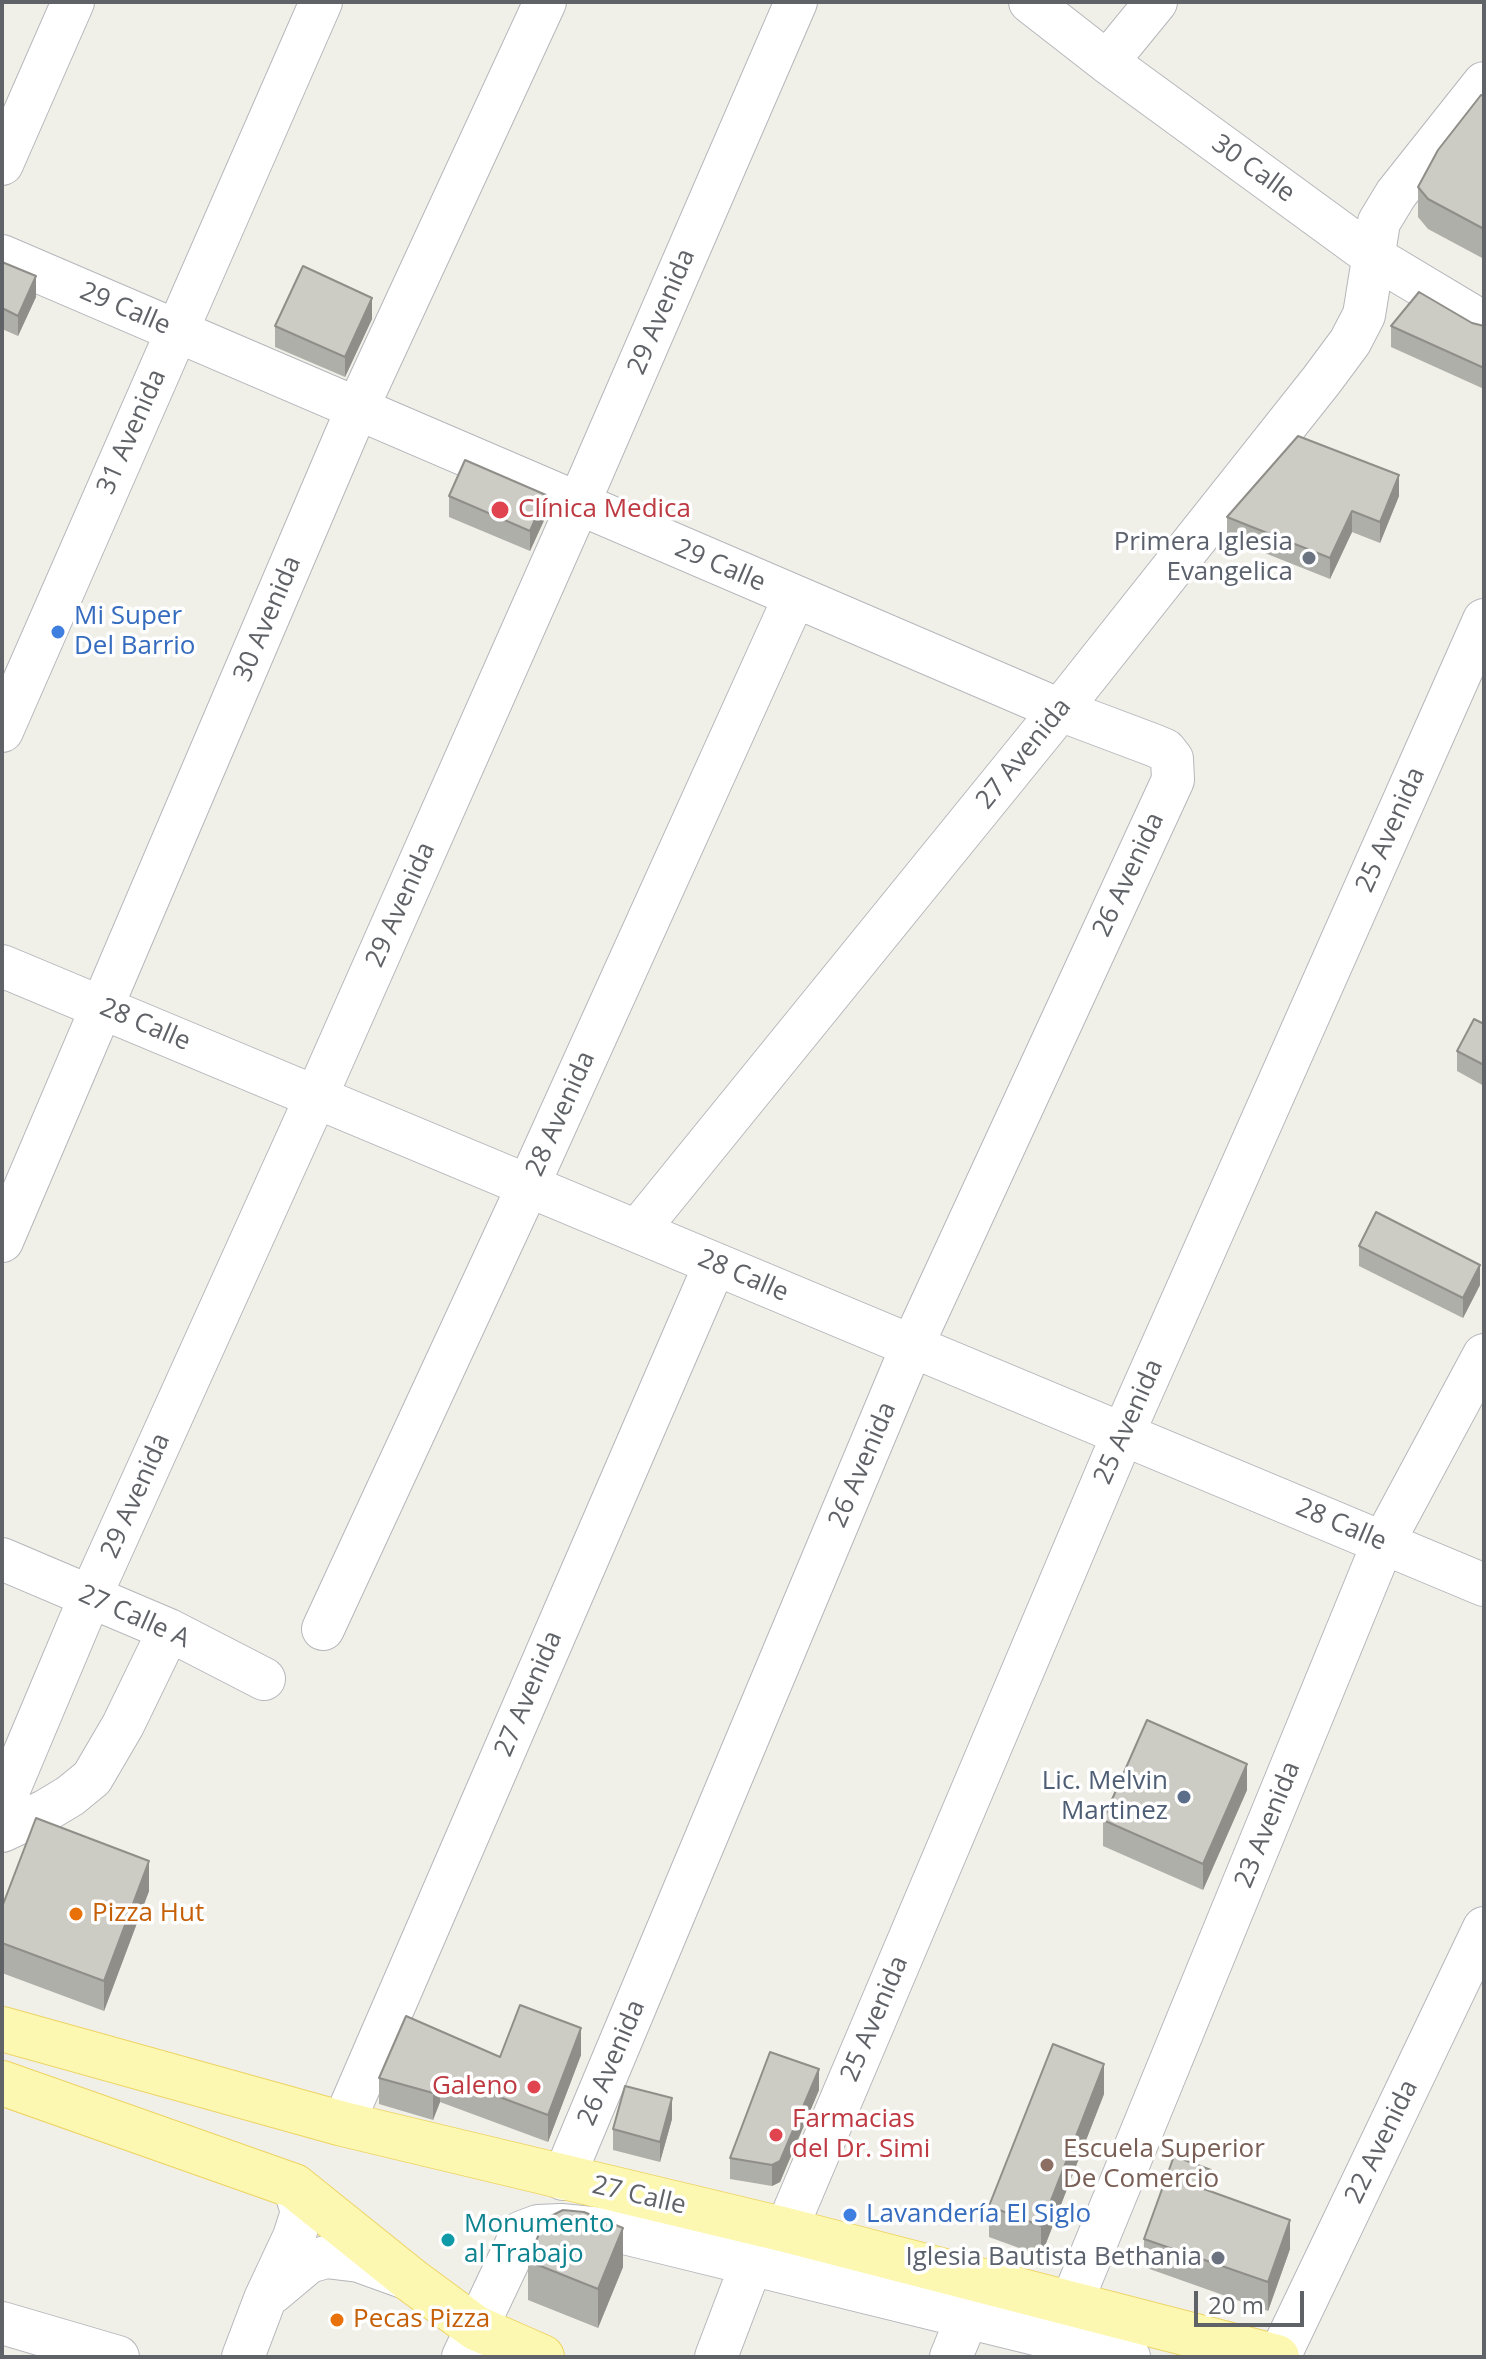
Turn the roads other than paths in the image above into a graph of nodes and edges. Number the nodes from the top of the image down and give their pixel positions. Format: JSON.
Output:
{"nodes":[{"id":1,"x":73,"y":2,"type":"edge"},
{"id":2,"x":321,"y":2,"type":"edge"},
{"id":3,"x":545,"y":2,"type":"edge"},
{"id":4,"x":796,"y":2,"type":"edge"},
{"id":5,"x":1030,"y":2,"type":"edge"},
{"id":6,"x":1156,"y":2,"type":"edge"},
{"id":7,"x":1107,"y":62,"type":"junction"},
{"id":8,"x":1484,"y":83,"type":"edge"},
{"id":9,"x":2,"y":164,"type":"edge"},
{"id":10,"x":2,"y":256,"type":"edge"},
{"id":11,"x":1374,"y":257,"type":"junction"},
{"id":12,"x":1484,"y":323,"type":"edge"},
{"id":13,"x":177,"y":331,"type":"junction"},
{"id":14,"x":357,"y":409,"type":"junction"},
{"id":15,"x":578,"y":505,"type":"junction"},
{"id":16,"x":794,"y":598,"type":"junction"},
{"id":17,"x":1484,"y":620,"type":"edge"},
{"id":18,"x":1060,"y":710,"type":"junction"},
{"id":19,"x":2,"y":731,"type":"edge"},
{"id":20,"x":1172,"y":759,"type":"joint"},
{"id":21,"x":2,"y":966,"type":"edge"},
{"id":22,"x":102,"y":1007,"type":"junction"},
{"id":23,"x":316,"y":1097,"type":"junction"},
{"id":24,"x":528,"y":1186,"type":"junction"},
{"id":25,"x":637,"y":1231,"type":"junction"},
{"id":26,"x":2,"y":1241,"type":"edge"},
{"id":27,"x":715,"y":1264,"type":"junction"},
{"id":28,"x":912,"y":1346,"type":"junction"},
{"id":29,"x":1484,"y":1355,"type":"edge"},
{"id":30,"x":1123,"y":1434,"type":"junction"},
{"id":31,"x":1383,"y":1543,"type":"junction"},
{"id":32,"x":2,"y":1559,"type":"edge"},
{"id":33,"x":1484,"y":1585,"type":"edge"},
{"id":34,"x":90,"y":1597,"type":"junction"},
{"id":35,"x":323,"y":1629,"type":"dead end"},
{"id":36,"x":169,"y":1630,"type":"junction"},
{"id":37,"x":264,"y":1679,"type":"dead end"},
{"id":38,"x":2,"y":1806,"type":"edge"},
{"id":39,"x":2,"y":1831,"type":"edge"},
{"id":40,"x":1484,"y":1928,"type":"edge"},
{"id":41,"x":2,"y":2029,"type":"edge"},
{"id":42,"x":2,"y":2083,"type":"edge"},
{"id":43,"x":343,"y":2124,"type":"junction"},
{"id":44,"x":563,"y":2179,"type":"junction"},
{"id":45,"x":294,"y":2186,"type":"junction"},
{"id":46,"x":786,"y":2230,"type":"junction"},
{"id":47,"x":751,"y":2265,"type":"junction"},
{"id":48,"x":411,"y":2280,"type":"junction"},
{"id":49,"x":265,"y":2299,"type":"junction"},
{"id":50,"x":1071,"y":2304,"type":"junction"},
{"id":51,"x":967,"y":2318,"type":"junction"},
{"id":52,"x":2,"y":2323,"type":"edge"},
{"id":53,"x":469,"y":2342,"type":"edge"},
{"id":54,"x":118,"y":2357,"type":"edge"},
{"id":55,"x":243,"y":2357,"type":"edge"},
{"id":56,"x":542,"y":2357,"type":"edge"},
{"id":57,"x":716,"y":2357,"type":"edge"},
{"id":58,"x":951,"y":2357,"type":"edge"},
{"id":59,"x":1129,"y":2357,"type":"edge"},
{"id":60,"x":1278,"y":2357,"type":"edge"}],
"edges":[{"from":1,"to":9,"type":"street"},
{"from":2,"to":13,"type":"street","name":"31 Avenida"},
{"from":3,"to":14,"type":"street","name":"30 Avenida"},
{"from":4,"to":15,"type":"street","name":"29 Avenida"},
{"from":5,"to":7,"type":"street","name":"30 Calle"},
{"from":6,"to":7,"type":"street"},
{"from":7,"to":11,"type":"street","name":"30 Calle"},
{"from":8,"to":11,"type":"street"},
{"from":10,"to":13,"type":"street","name":"29 Calle"},
{"from":11,"to":12,"type":"street","name":"30 Calle"},
{"from":11,"to":18,"type":"street","name":"27 Avenida"},
{"from":13,"to":14,"type":"street","name":"29 Calle"},
{"from":13,"to":19,"type":"street","name":"31 Avenida"},
{"from":14,"to":15,"type":"street","name":"29 Calle"},
{"from":14,"to":22,"type":"street","name":"30 Avenida"},
{"from":15,"to":16,"type":"street","name":"29 Calle"},
{"from":15,"to":23,"type":"street","name":"29 Avenida"},
{"from":16,"to":18,"type":"street","name":"29 Calle"},
{"from":16,"to":24,"type":"street","name":"28 Avenida"},
{"from":17,"to":30,"type":"street","name":"25 Avenida"},
{"from":18,"to":20,"type":"street","name":"29 Calle"},
{"from":18,"to":25,"type":"street","name":"27 Avenida"},
{"from":20,"to":28,"type":"street","name":"26 Avenida"},
{"from":21,"to":22,"type":"street","name":"28 Calle"},
{"from":22,"to":23,"type":"street","name":"28 Calle"},
{"from":22,"to":26,"type":"street","name":"30 Avenida"},
{"from":23,"to":24,"type":"street","name":"28 Calle"},
{"from":23,"to":34,"type":"street","name":"29 Avenida"},
{"from":24,"to":25,"type":"street","name":"28 Calle"},
{"from":24,"to":35,"type":"street","name":"28 Avenida"},
{"from":25,"to":27,"type":"street","name":"28 Calle"},
{"from":27,"to":28,"type":"street","name":"28 Calle"},
{"from":27,"to":43,"type":"street","name":"27 Avenida"},
{"from":28,"to":30,"type":"street","name":"28 Calle"},
{"from":28,"to":44,"type":"street","name":"26 Avenida"},
{"from":29,"to":31,"type":"street","name":"23 Avenida"},
{"from":30,"to":31,"type":"street","name":"28 Calle"},
{"from":30,"to":46,"type":"street","name":"25 Avenida"},
{"from":31,"to":33,"type":"street","name":"28 Calle"},
{"from":31,"to":50,"type":"street","name":"23 Avenida"},
{"from":32,"to":34,"type":"street","name":"27 Calle A"},
{"from":34,"to":36,"type":"street","name":"27 Calle A"},
{"from":34,"to":38,"type":"street","name":"29 Avenida"},
{"from":36,"to":37,"type":"street","name":"27 Calle A"},
{"from":36,"to":39,"type":"street"},
{"from":40,"to":60,"type":"street","name":"22 Avenida"},
{"from":41,"to":43,"type":"main road","name":"27 Calle"},
{"from":42,"to":45,"type":"main road"},
{"from":43,"to":44,"type":"main road","name":"27 Calle"},
{"from":44,"to":46,"type":"main road","name":"27 Calle"},
{"from":45,"to":48,"type":"main road"},
{"from":45,"to":49,"type":"street"},
{"from":46,"to":50,"type":"main road","name":"27 Calle"},
{"from":47,"to":51,"type":"street","name":"27 Calle"},
{"from":47,"to":53,"type":"street","name":"27 Calle"},
{"from":47,"to":57,"type":"street"},
{"from":48,"to":49,"type":"street"},
{"from":48,"to":53,"type":"main road"},
{"from":49,"to":55,"type":"street"},
{"from":50,"to":60,"type":"main road","name":"27 Calle"},
{"from":51,"to":58,"type":"street"},
{"from":51,"to":59,"type":"street","name":"27 Calle"},
{"from":52,"to":54,"type":"street"},
{"from":53,"to":56,"type":"main road"}]}
